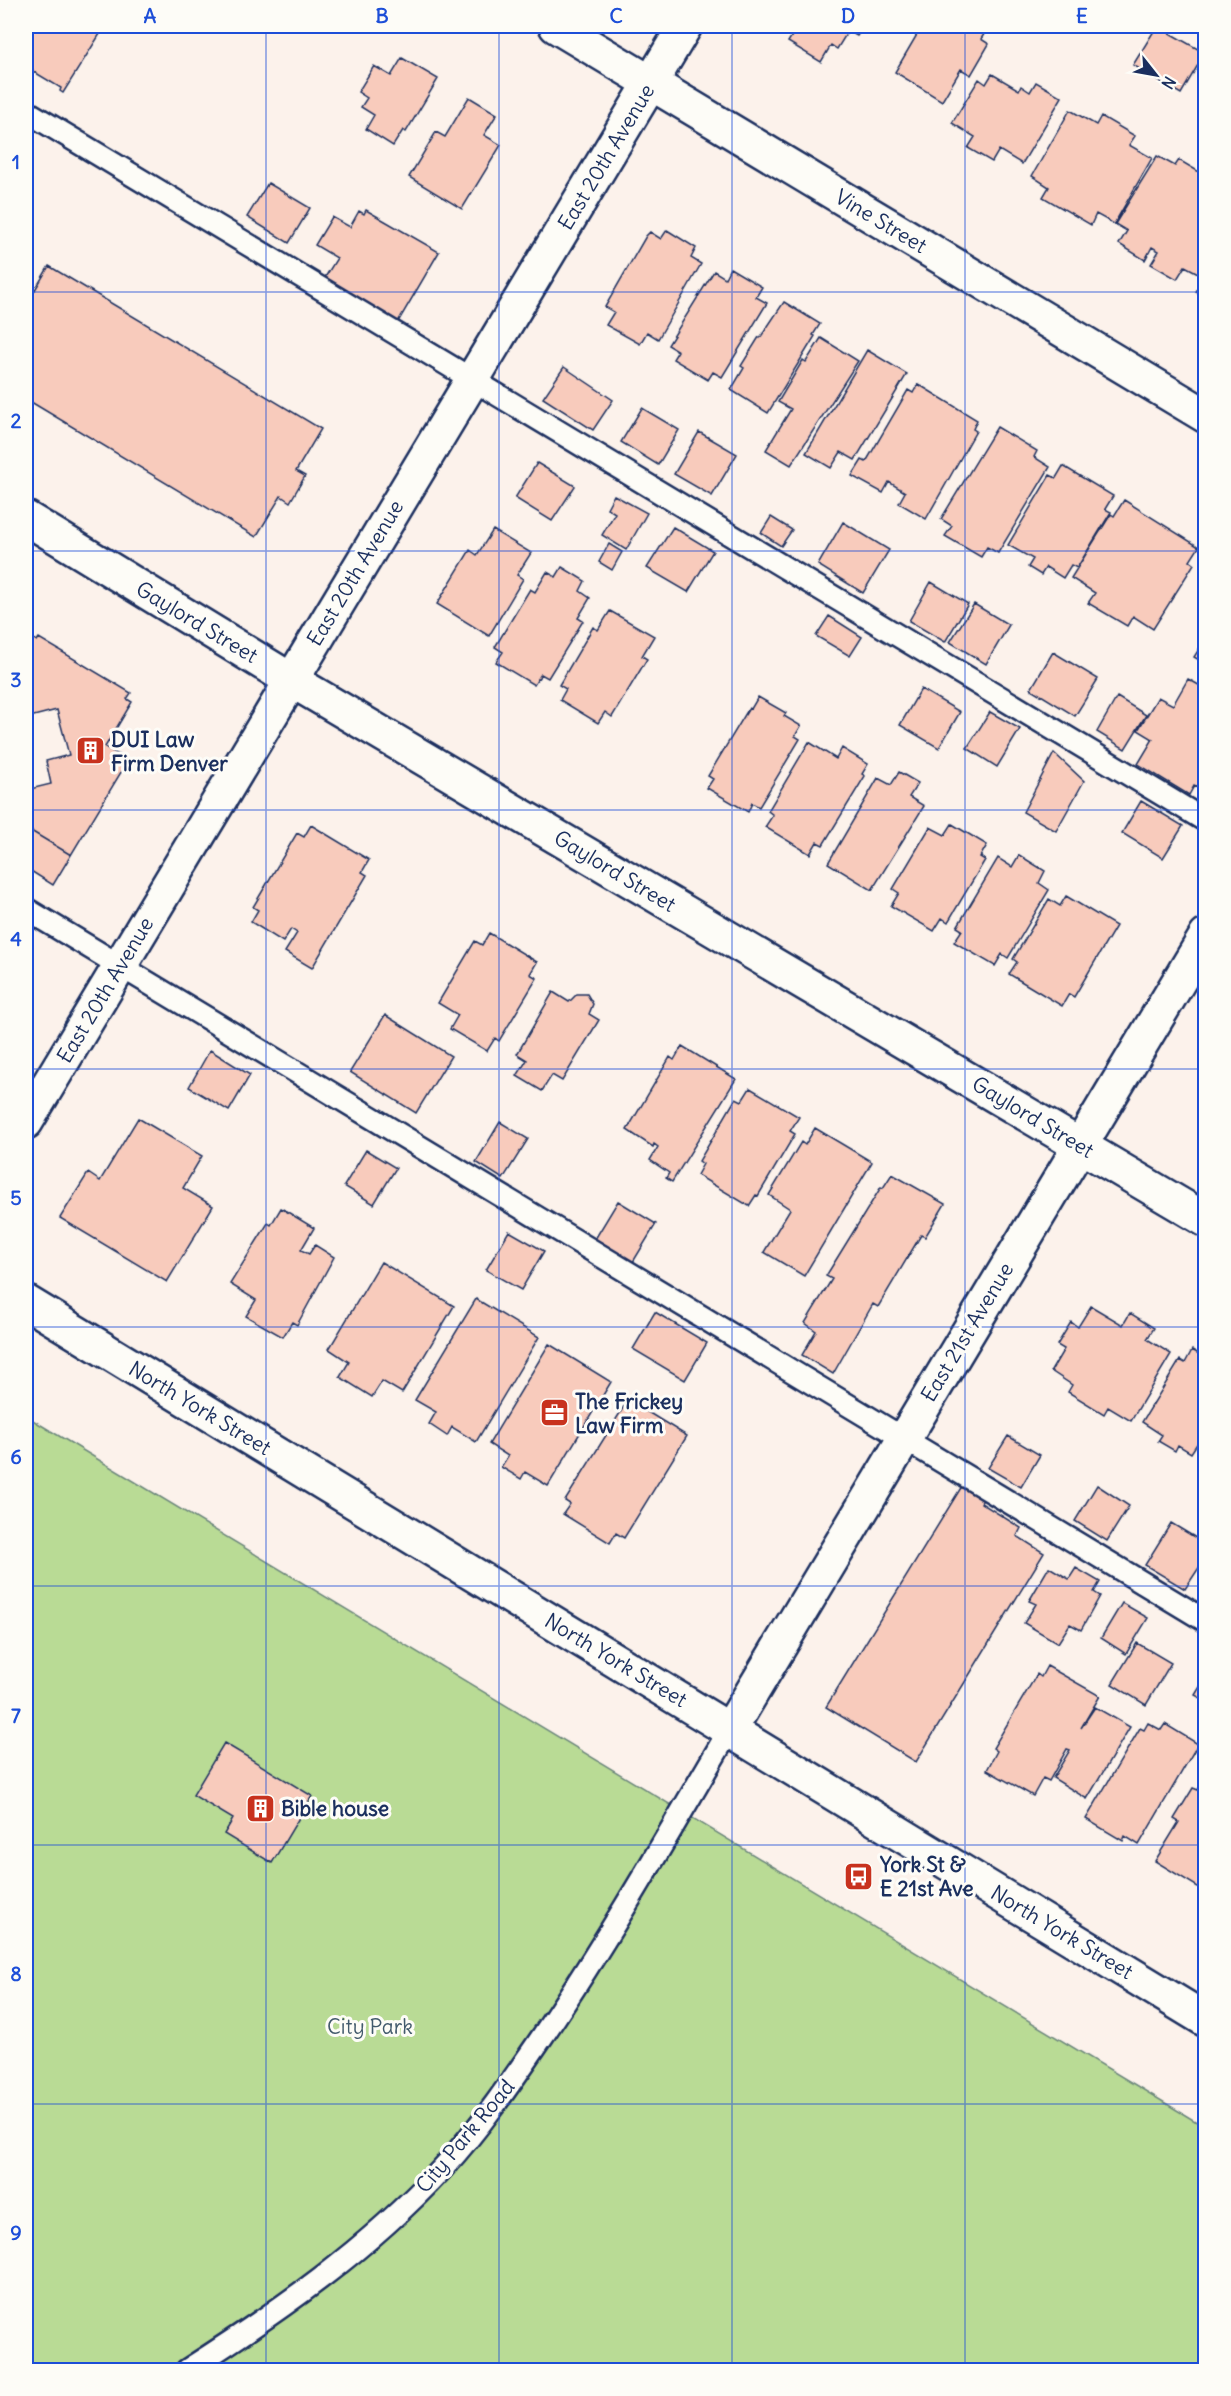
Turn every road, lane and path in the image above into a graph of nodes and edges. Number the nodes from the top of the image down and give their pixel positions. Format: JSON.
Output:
{"nodes":[{"id":1,"x":556,"y":26,"type":"edge"},
{"id":2,"x":685,"y":26,"type":"edge"},
{"id":3,"x":651,"y":82,"type":"junction"},
{"id":4,"x":26,"y":111,"type":"edge"},
{"id":5,"x":472,"y":379,"type":"junction"},
{"id":6,"x":1206,"y":416,"type":"edge"},
{"id":7,"x":26,"y":518,"type":"edge"},
{"id":8,"x":291,"y":680,"type":"junction"},
{"id":9,"x":1206,"y":821,"type":"edge"},
{"id":10,"x":26,"y":909,"type":"edge"},
{"id":11,"x":1206,"y":936,"type":"edge"},
{"id":12,"x":120,"y":965,"type":"junction"},
{"id":13,"x":26,"y":1122,"type":"edge"},
{"id":14,"x":1081,"y":1145,"type":"junction"},
{"id":15,"x":1206,"y":1220,"type":"edge"},
{"id":16,"x":26,"y":1302,"type":"edge"},
{"id":17,"x":904,"y":1438,"type":"junction"},
{"id":18,"x":1206,"y":1621,"type":"edge"},
{"id":19,"x":730,"y":1729,"type":"junction"},
{"id":20,"x":1206,"y":2020,"type":"edge"},
{"id":21,"x":187,"y":2370,"type":"edge"}],
"edges":[{"from":1,"to":3,"type":"street","name":"Vine Street"},
{"from":2,"to":3,"type":"street","name":"East 20th Avenue"},
{"from":3,"to":5,"type":"street","name":"East 20th Avenue"},
{"from":3,"to":6,"type":"street","name":"Vine Street"},
{"from":4,"to":5,"type":"lane"},
{"from":5,"to":8,"type":"street","name":"East 20th Avenue"},
{"from":5,"to":9,"type":"lane"},
{"from":7,"to":8,"type":"street","name":"Gaylord Street"},
{"from":8,"to":12,"type":"street","name":"East 20th Avenue"},
{"from":8,"to":14,"type":"street","name":"Gaylord Street"},
{"from":10,"to":12,"type":"lane"},
{"from":11,"to":14,"type":"street","name":"East 21st Avenue"},
{"from":12,"to":13,"type":"street","name":"East 20th Avenue"},
{"from":12,"to":17,"type":"lane"},
{"from":14,"to":15,"type":"street","name":"Gaylord Street"},
{"from":14,"to":17,"type":"street","name":"East 21st Avenue"},
{"from":16,"to":19,"type":"street","name":"North York Street"},
{"from":17,"to":18,"type":"lane"},
{"from":17,"to":19,"type":"street","name":"East 21st Avenue"},
{"from":19,"to":20,"type":"street","name":"North York Street"},
{"from":19,"to":21,"type":"lane","name":"City Park Road"}]}
